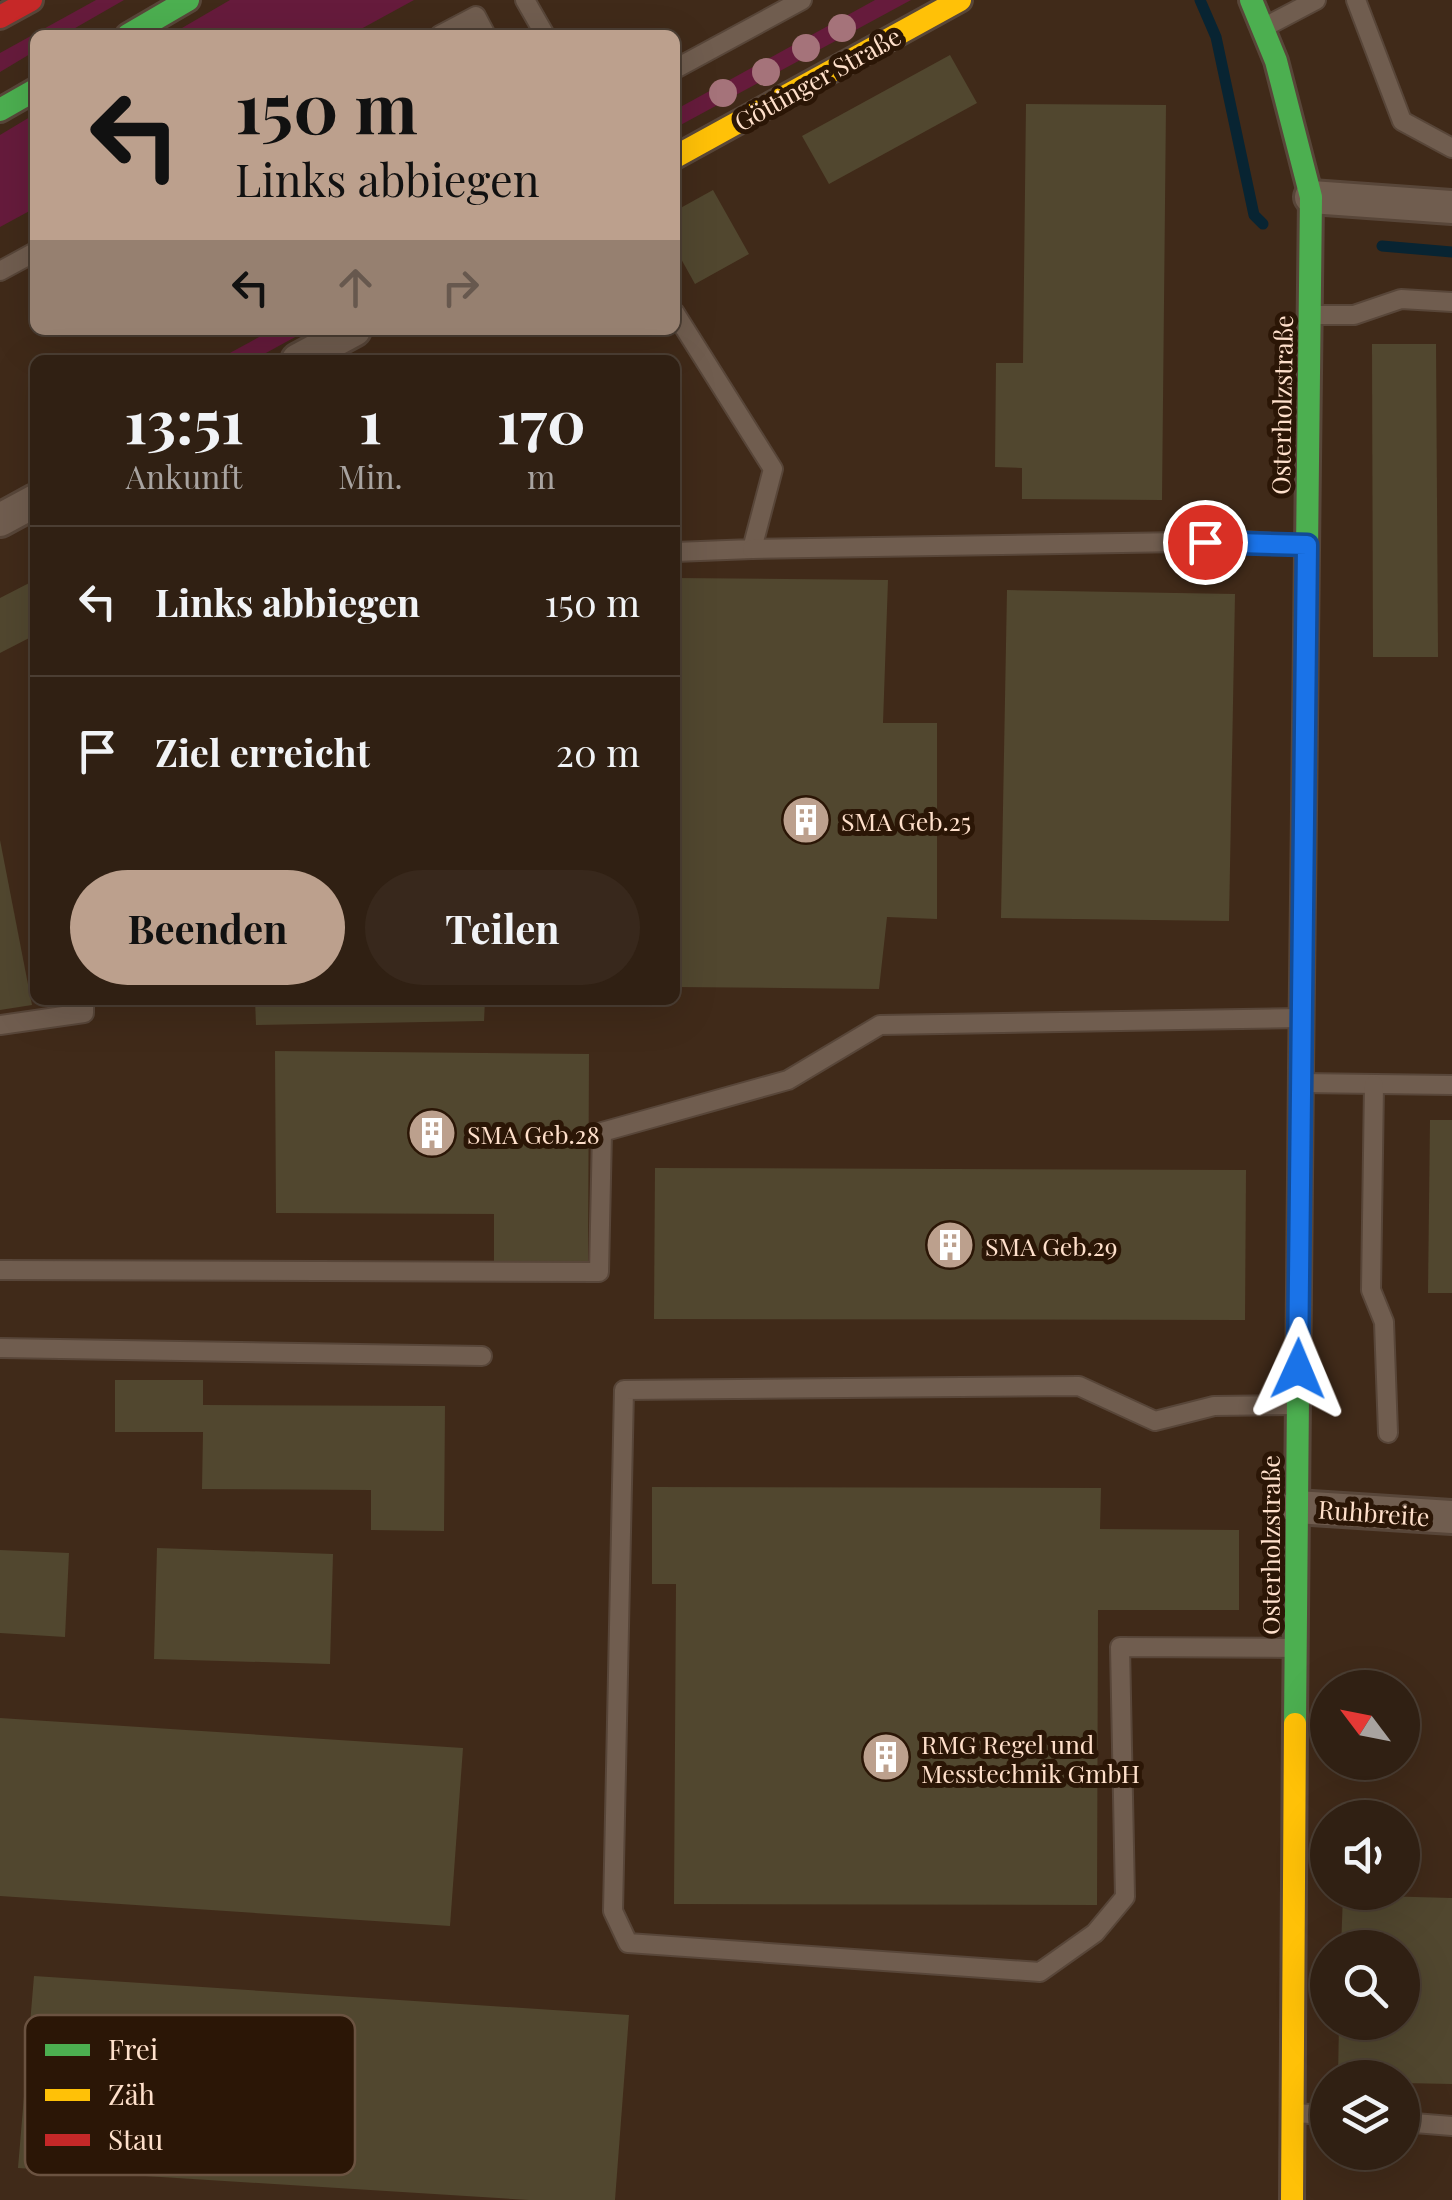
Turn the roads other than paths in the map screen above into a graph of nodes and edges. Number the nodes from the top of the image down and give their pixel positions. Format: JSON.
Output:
{"nodes":[{"id":1,"x":31,"y":0,"type":"edge"},
{"id":2,"x":188,"y":0,"type":"edge"},
{"id":3,"x":525,"y":0,"type":"edge"},
{"id":4,"x":802,"y":0,"type":"edge"},
{"id":5,"x":960,"y":0,"type":"edge"},
{"id":6,"x":1251,"y":0,"type":"edge"},
{"id":7,"x":1316,"y":0,"type":"edge"},
{"id":8,"x":1356,"y":0,"type":"edge"},
{"id":9,"x":0,"y":17,"type":"edge"},
{"id":10,"x":1263,"y":28,"type":"junction"},
{"id":11,"x":137,"y":30,"type":"edge"},
{"id":12,"x":449,"y":30,"type":"edge"},
{"id":13,"x":483,"y":30,"type":"edge"},
{"id":14,"x":542,"y":30,"type":"edge"},
{"id":15,"x":680,"y":66,"type":"edge"},
{"id":16,"x":30,"y":93,"type":"edge"},
{"id":17,"x":0,"y":110,"type":"edge"},
{"id":18,"x":1452,"y":148,"type":"edge"},
{"id":19,"x":680,"y":153,"type":"edge"},
{"id":20,"x":1311,"y":197,"type":"junction"},
{"id":21,"x":1452,"y":207,"type":"edge"},
{"id":22,"x":30,"y":255,"type":"edge"},
{"id":23,"x":0,"y":271,"type":"edge"},
{"id":24,"x":1452,"y":302,"type":"edge"},
{"id":25,"x":1310,"y":316,"type":"junction"},
{"id":26,"x":680,"y":321,"type":"edge"},
{"id":27,"x":345,"y":335,"type":"edge"},
{"id":28,"x":307,"y":355,"type":"edge"},
{"id":29,"x":30,"y":505,"type":"edge"},
{"id":30,"x":0,"y":520,"type":"edge"},
{"id":31,"x":1307,"y":545,"type":"junction"},
{"id":32,"x":752,"y":549,"type":"junction"},
{"id":33,"x":680,"y":552,"type":"edge"},
{"id":34,"x":84,"y":1006,"type":"edge"},
{"id":35,"x":1301,"y":1018,"type":"junction"},
{"id":36,"x":0,"y":1025,"type":"edge"},
{"id":37,"x":1300,"y":1083,"type":"junction"},
{"id":38,"x":1374,"y":1084,"type":"junction"},
{"id":39,"x":1452,"y":1085,"type":"edge"},
{"id":40,"x":0,"y":1270,"type":"edge"},
{"id":41,"x":0,"y":1348,"type":"edge"},
{"id":42,"x":482,"y":1356,"type":"dead end"},
{"id":43,"x":1298,"y":1404,"type":"junction"},
{"id":44,"x":1388,"y":1434,"type":"dead end"},
{"id":45,"x":1296,"y":1507,"type":"junction"},
{"id":46,"x":1452,"y":1517,"type":"edge"},
{"id":47,"x":1296,"y":1648,"type":"junction"},
{"id":48,"x":1292,"y":2112,"type":"junction"},
{"id":49,"x":1310,"y":2114,"type":"edge"},
{"id":50,"x":1420,"y":2123,"type":"edge"},
{"id":51,"x":1452,"y":2126,"type":"edge"},
{"id":52,"x":1292,"y":2200,"type":"edge"}],
"edges":[{"from":1,"to":9,"type":"street"},
{"from":2,"to":11,"type":"street"},
{"from":3,"to":14,"type":"lane"},
{"from":4,"to":15,"type":"lane"},
{"from":5,"to":19,"type":"street","name":"Göttinger Straße"},
{"from":6,"to":10,"type":"street","name":"Osterholzstraße"},
{"from":7,"to":10,"type":"lane"},
{"from":8,"to":18,"type":"lane"},
{"from":10,"to":20,"type":"street","name":"Osterholzstraße"},
{"from":12,"to":13,"type":"lane"},
{"from":16,"to":17,"type":"street"},
{"from":20,"to":21,"type":"street"},
{"from":20,"to":25,"type":"street","name":"Osterholzstraße"},
{"from":22,"to":23,"type":"lane"},
{"from":24,"to":25,"type":"lane"},
{"from":25,"to":31,"type":"street","name":"Osterholzstraße"},
{"from":26,"to":32,"type":"lane"},
{"from":27,"to":28,"type":"street"},
{"from":29,"to":30,"type":"street"},
{"from":31,"to":32,"type":"lane"},
{"from":31,"to":35,"type":"street","name":"Osterholzstraße"},
{"from":32,"to":33,"type":"lane"},
{"from":34,"to":36,"type":"lane"},
{"from":35,"to":37,"type":"street","name":"Osterholzstraße"},
{"from":35,"to":40,"type":"lane"},
{"from":37,"to":38,"type":"lane"},
{"from":37,"to":43,"type":"street","name":"Osterholzstraße"},
{"from":38,"to":39,"type":"lane"},
{"from":38,"to":44,"type":"lane"},
{"from":41,"to":42,"type":"lane"},
{"from":43,"to":45,"type":"street","name":"Osterholzstraße"},
{"from":43,"to":47,"type":"lane"},
{"from":45,"to":46,"type":"street","name":"Ruhbreite"},
{"from":45,"to":47,"type":"street","name":"Osterholzstraße"},
{"from":47,"to":48,"type":"street","name":"Osterholzstraße"},
{"from":48,"to":49,"type":"lane"},
{"from":48,"to":52,"type":"street","name":"Osterholzstraße"},
{"from":50,"to":51,"type":"lane"}]}
